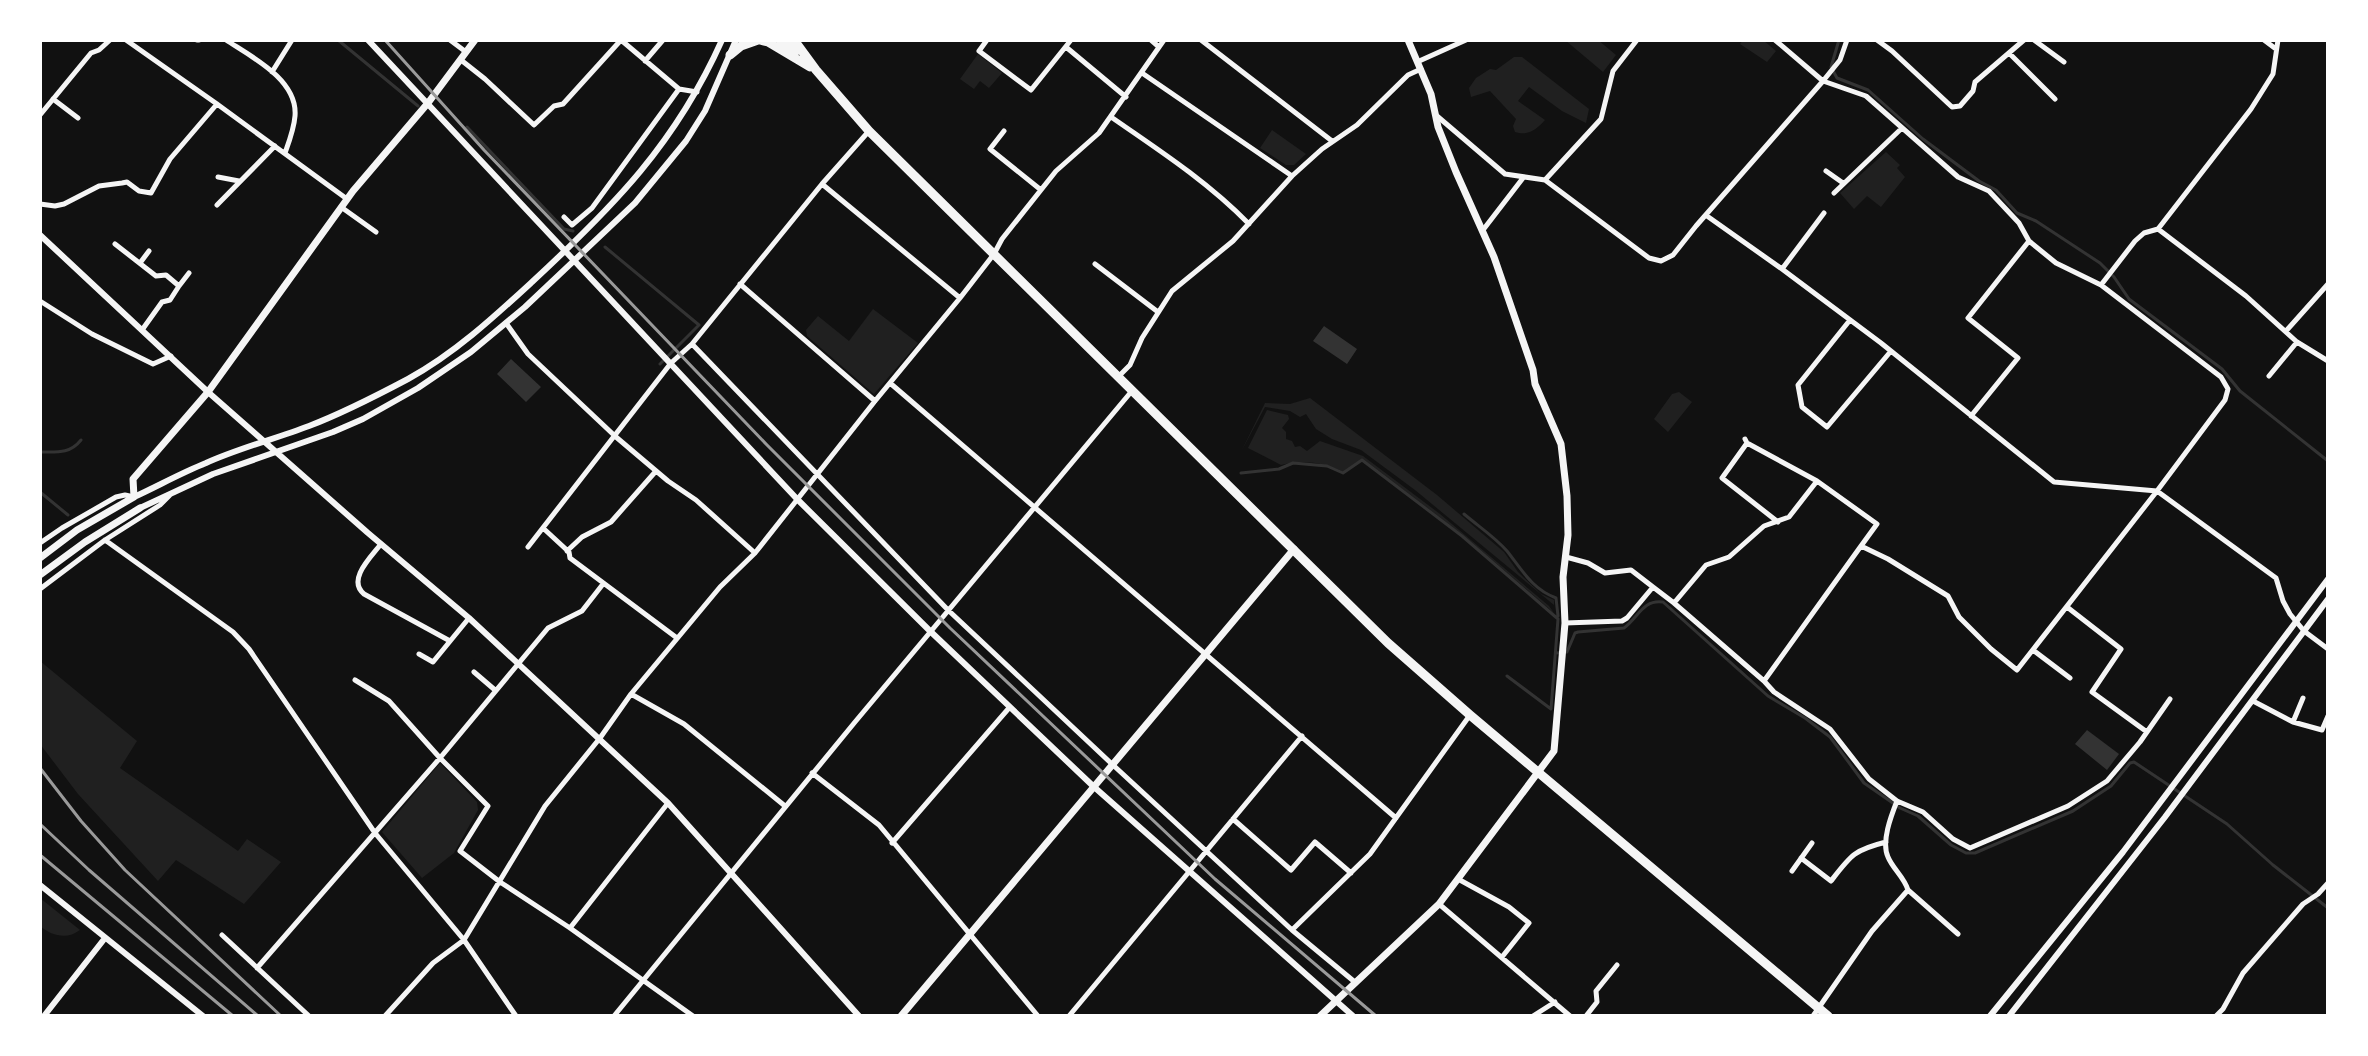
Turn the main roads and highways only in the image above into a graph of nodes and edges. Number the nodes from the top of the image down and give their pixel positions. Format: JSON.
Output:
{"nodes":[{"id":1,"x":475,"y":40,"type":"edge"},
{"id":2,"x":759,"y":40,"type":"edge"},
{"id":3,"x":781,"y":40,"type":"edge"},
{"id":4,"x":794,"y":40,"type":"edge"},
{"id":5,"x":1408,"y":40,"type":"edge"},
{"id":6,"x":730,"y":55,"type":"road end"},
{"id":7,"x":816,"y":70,"type":"junction"},
{"id":8,"x":140,"y":508,"type":"road end"},
{"id":9,"x":1294,"y":549,"type":"junction"},
{"id":10,"x":40,"y":558,"type":"edge"},
{"id":11,"x":40,"y":575,"type":"edge"},
{"id":12,"x":1538,"y":771,"type":"junction"},
{"id":13,"x":1816,"y":1012,"type":"edge"},
{"id":14,"x":901,"y":1016,"type":"edge"},
{"id":15,"x":1320,"y":1016,"type":"edge"},
{"id":16,"x":1828,"y":1016,"type":"edge"}],
"edges":[{"from":1,"to":10,"type":"main road"},
{"from":2,"to":6,"type":"highway"},
{"from":2,"to":7,"type":"highway"},
{"from":3,"to":7,"type":"highway"},
{"from":4,"to":7,"type":"highway"},
{"from":5,"to":12,"type":"main road"},
{"from":7,"to":9,"type":"highway"},
{"from":8,"to":11,"type":"main road"},
{"from":9,"to":12,"type":"highway"},
{"from":9,"to":14,"type":"main road"},
{"from":12,"to":13,"type":"highway"},
{"from":12,"to":15,"type":"main road"},
{"from":13,"to":16,"type":"highway"}]}
